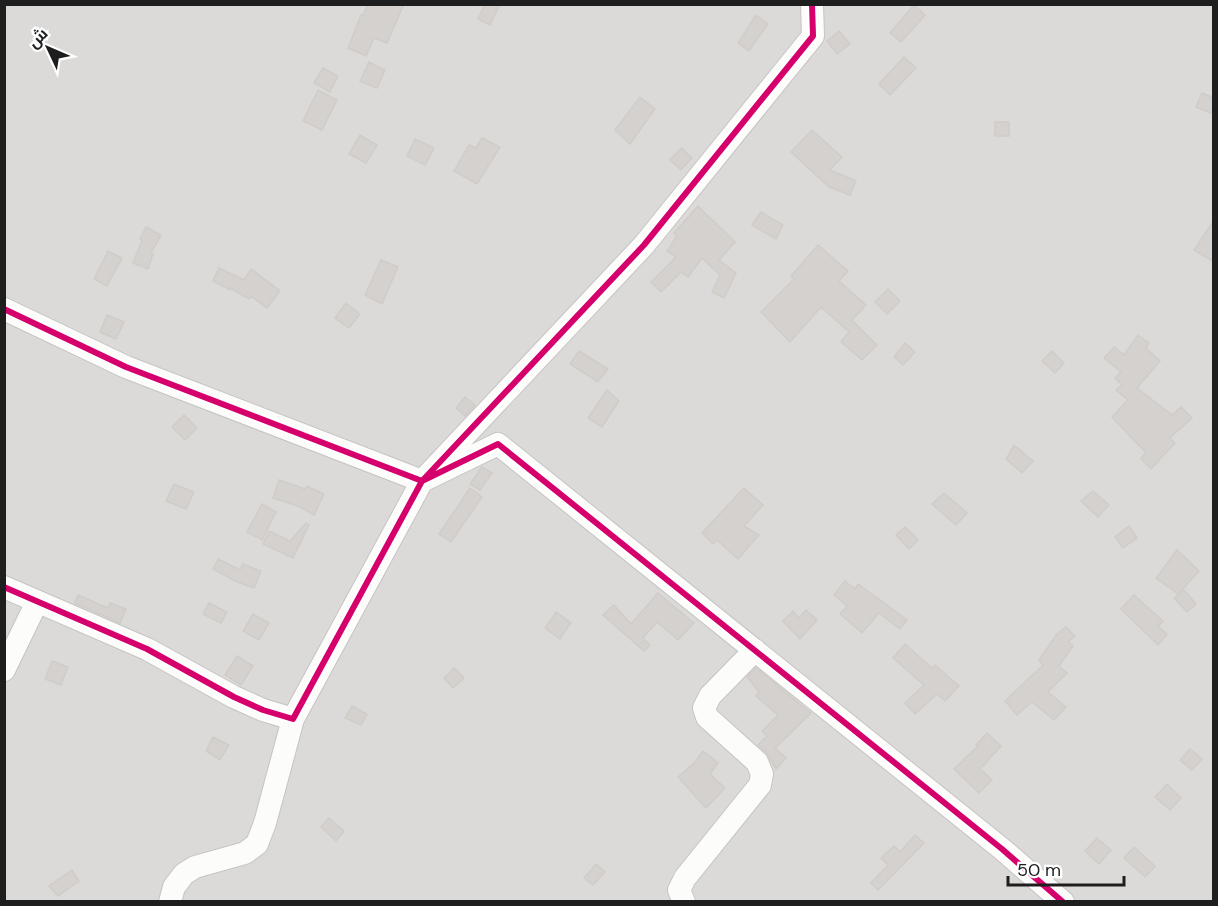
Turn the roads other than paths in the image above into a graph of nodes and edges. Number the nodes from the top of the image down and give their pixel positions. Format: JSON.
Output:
{"nodes":[{"id":1,"x":812,"y":4,"type":"edge"},
{"id":2,"x":4,"y":309,"type":"edge"},
{"id":3,"x":422,"y":481,"type":"junction"},
{"id":4,"x":4,"y":587,"type":"edge"},
{"id":5,"x":37,"y":602,"type":"junction"},
{"id":6,"x":755,"y":650,"type":"junction"},
{"id":7,"x":4,"y":670,"type":"edge"},
{"id":8,"x":293,"y":719,"type":"junction"},
{"id":9,"x":170,"y":902,"type":"edge"},
{"id":10,"x":684,"y":902,"type":"edge"},
{"id":11,"x":1064,"y":902,"type":"edge"}],
"edges":[{"from":1,"to":3,"type":"street"},
{"from":2,"to":3,"type":"street"},
{"from":3,"to":6,"type":"street"},
{"from":3,"to":8,"type":"street"},
{"from":4,"to":5,"type":"street"},
{"from":5,"to":7,"type":"street"},
{"from":5,"to":8,"type":"street"},
{"from":6,"to":10,"type":"street"},
{"from":6,"to":11,"type":"street"},
{"from":8,"to":9,"type":"street"}]}
